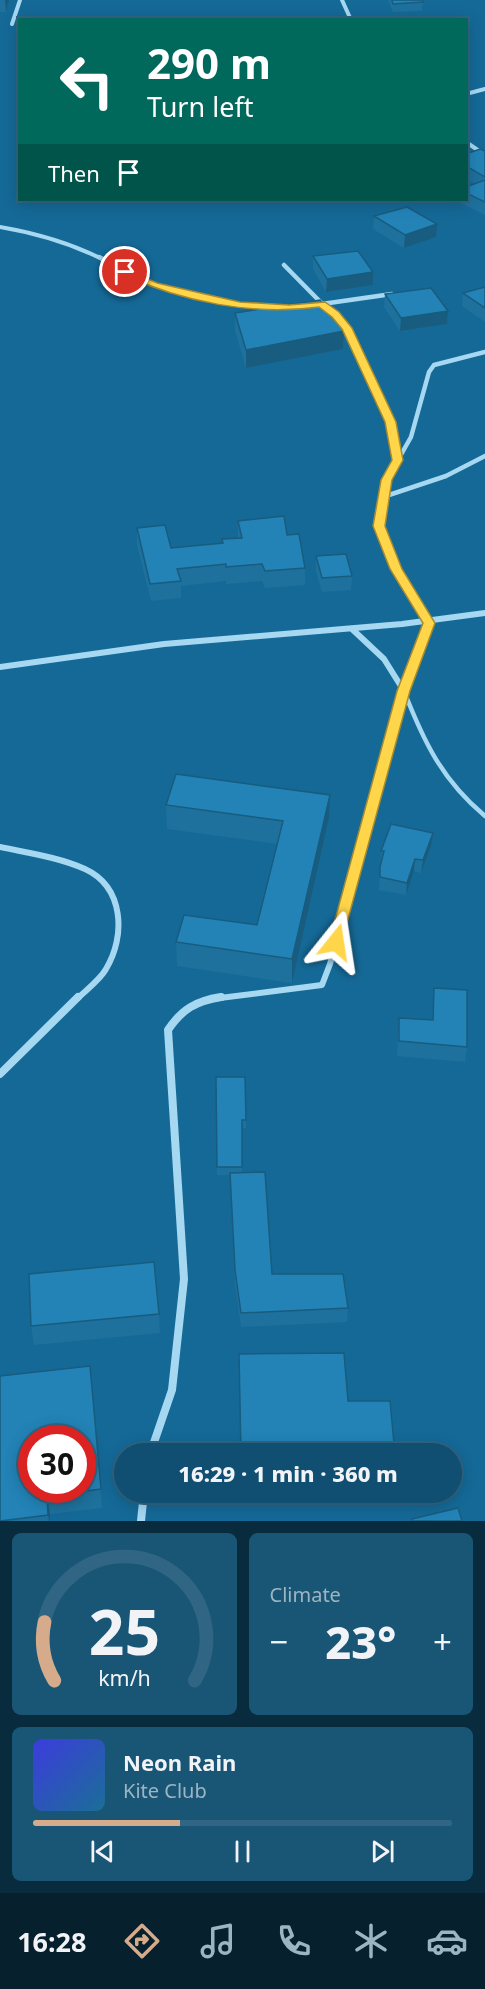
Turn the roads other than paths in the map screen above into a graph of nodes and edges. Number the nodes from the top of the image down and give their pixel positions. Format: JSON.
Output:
{"nodes":[{"id":1,"x":20,"y":0,"type":"edge"},
{"id":2,"x":342,"y":0,"type":"edge"},
{"id":3,"x":350,"y":18,"type":"edge"},
{"id":4,"x":12,"y":24,"type":"dead end"},
{"id":5,"x":485,"y":89,"type":"edge"},
{"id":6,"x":468,"y":93,"type":"edge"},
{"id":7,"x":468,"y":143,"type":"edge"},
{"id":8,"x":485,"y":155,"type":"edge"},
{"id":9,"x":0,"y":227,"type":"edge"},
{"id":10,"x":284,"y":265,"type":"dead end"},
{"id":11,"x":394,"y":294,"type":"edge"},
{"id":12,"x":321,"y":304,"type":"junction"},
{"id":13,"x":313,"y":305,"type":"edge"},
{"id":14,"x":281,"y":308,"type":"edge"},
{"id":15,"x":485,"y":352,"type":"edge"},
{"id":16,"x":485,"y":456,"type":"edge"},
{"id":17,"x":398,"y":460,"type":"junction"},
{"id":18,"x":383,"y":497,"type":"junction"},
{"id":19,"x":485,"y":613,"type":"edge"},
{"id":20,"x":429,"y":623,"type":"junction"},
{"id":21,"x":352,"y":629,"type":"junction"},
{"id":22,"x":0,"y":667,"type":"edge"},
{"id":23,"x":404,"y":691,"type":"junction"},
{"id":24,"x":485,"y":816,"type":"edge"},
{"id":25,"x":0,"y":847,"type":"edge"},
{"id":26,"x":0,"y":1074,"type":"edge"},
{"id":27,"x":154,"y":1443,"type":"edge"},
{"id":28,"x":143,"y":1503,"type":"edge"},
{"id":29,"x":141,"y":1521,"type":"edge"}],
"edges":[{"from":1,"to":4,"type":"street"},
{"from":2,"to":3,"type":"street"},
{"from":5,"to":6,"type":"street"},
{"from":7,"to":8,"type":"street"},
{"from":9,"to":14,"type":"street"},
{"from":10,"to":12,"type":"street"},
{"from":11,"to":12,"type":"street"},
{"from":12,"to":13,"type":"street"},
{"from":12,"to":17,"type":"street"},
{"from":15,"to":17,"type":"street"},
{"from":16,"to":18,"type":"street"},
{"from":17,"to":18,"type":"street"},
{"from":18,"to":20,"type":"street"},
{"from":19,"to":20,"type":"street"},
{"from":20,"to":21,"type":"street"},
{"from":20,"to":23,"type":"street"},
{"from":21,"to":22,"type":"street"},
{"from":21,"to":23,"type":"street"},
{"from":23,"to":24,"type":"lane"},
{"from":23,"to":27,"type":"street"},
{"from":25,"to":26,"type":"street"},
{"from":28,"to":29,"type":"street"}]}
